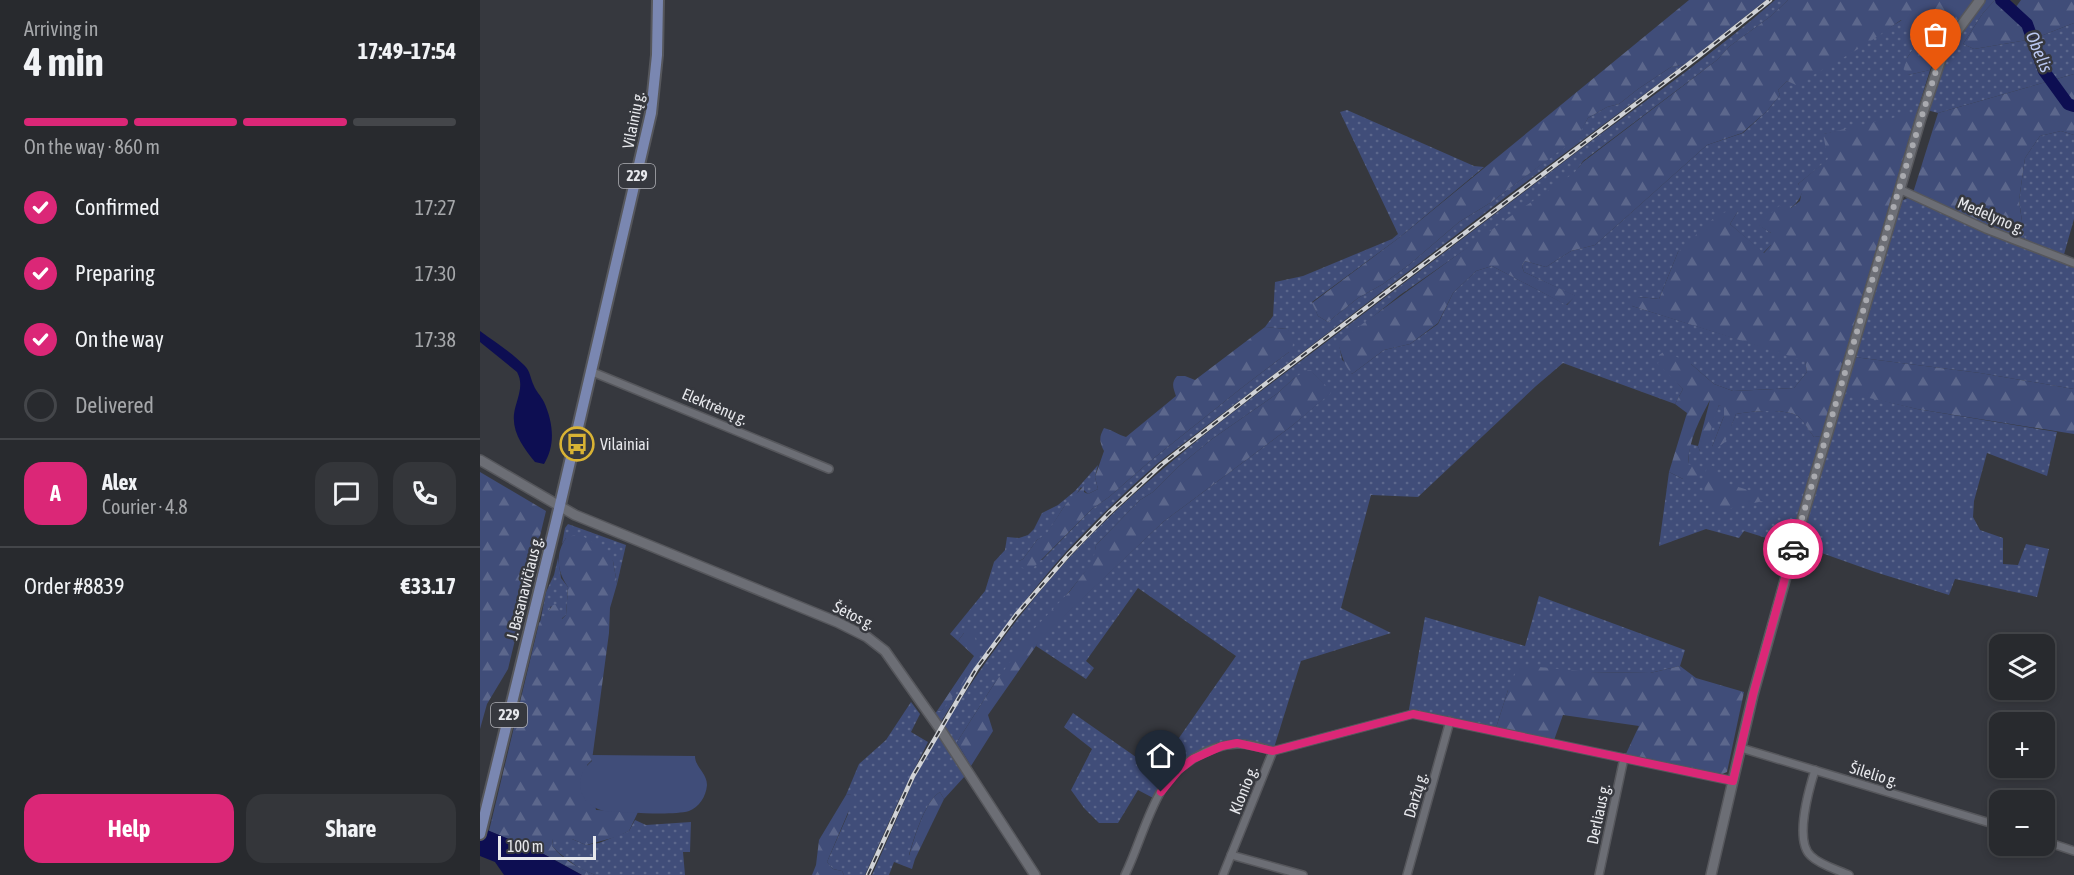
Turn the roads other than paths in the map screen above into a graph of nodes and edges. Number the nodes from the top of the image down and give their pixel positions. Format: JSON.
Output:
{"nodes":[{"id":1,"x":658,"y":0,"type":"edge"},
{"id":2,"x":1977,"y":3,"type":"edge"},
{"id":3,"x":1899,"y":189,"type":"junction"},
{"id":4,"x":2074,"y":263,"type":"edge"},
{"id":5,"x":595,"y":349,"type":"joint"},
{"id":6,"x":590,"y":371,"type":"junction"},
{"id":7,"x":480,"y":460,"type":"edge"},
{"id":8,"x":829,"y":469,"type":"dead end"},
{"id":9,"x":559,"y":505,"type":"junction"},
{"id":10,"x":1450,"y":722,"type":"junction"},
{"id":11,"x":1741,"y":748,"type":"junction"},
{"id":12,"x":1273,"y":751,"type":"junction"},
{"id":13,"x":1624,"y":758,"type":"junction"},
{"id":14,"x":1815,"y":770,"type":"junction"},
{"id":15,"x":1733,"y":781,"type":"junction"},
{"id":16,"x":1989,"y":823,"type":"edge"},
{"id":17,"x":480,"y":834,"type":"edge"},
{"id":18,"x":2055,"y":845,"type":"edge"},
{"id":19,"x":2074,"y":851,"type":"edge"},
{"id":20,"x":1231,"y":855,"type":"junction"},
{"id":21,"x":1035,"y":875,"type":"edge"},
{"id":22,"x":1125,"y":875,"type":"edge"},
{"id":23,"x":1223,"y":875,"type":"edge"},
{"id":24,"x":1303,"y":875,"type":"edge"},
{"id":25,"x":1407,"y":875,"type":"edge"},
{"id":26,"x":1599,"y":875,"type":"edge"},
{"id":27,"x":1711,"y":875,"type":"edge"},
{"id":28,"x":1849,"y":875,"type":"edge"}],
"edges":[{"from":1,"to":5,"type":"main road","name":"Vilainių g.","number":"229"},
{"from":2,"to":3,"type":"street"},
{"from":3,"to":4,"type":"street","name":"Medelyno g."},
{"from":3,"to":11,"type":"street"},
{"from":5,"to":6,"type":"main road","name":"J. Basanavičiaus g.","number":"229"},
{"from":6,"to":8,"type":"street","name":"Elektrėnų g."},
{"from":6,"to":9,"type":"main road","name":"J. Basanavičiaus g.","number":"229"},
{"from":7,"to":9,"type":"street","name":"Šėtos g."},
{"from":9,"to":17,"type":"main road","name":"J. Basanavičiaus g.","number":"229"},
{"from":9,"to":21,"type":"street","name":"Šėtos g."},
{"from":10,"to":12,"type":"street","name":"Klonio g."},
{"from":10,"to":13,"type":"street","name":"Klonio g."},
{"from":10,"to":25,"type":"street","name":"Daržų g."},
{"from":11,"to":14,"type":"street","name":"Šilelio g."},
{"from":11,"to":15,"type":"street"},
{"from":12,"to":20,"type":"street","name":"Klonio g."},
{"from":12,"to":22,"type":"street"},
{"from":13,"to":15,"type":"street","name":"Klonio g."},
{"from":13,"to":26,"type":"street","name":"Derliaus g."},
{"from":14,"to":16,"type":"street","name":"Šilelio g."},
{"from":14,"to":28,"type":"street"},
{"from":15,"to":27,"type":"street"},
{"from":18,"to":19,"type":"street"},
{"from":20,"to":23,"type":"street","name":"Klonio g."},
{"from":20,"to":24,"type":"street"}]}
